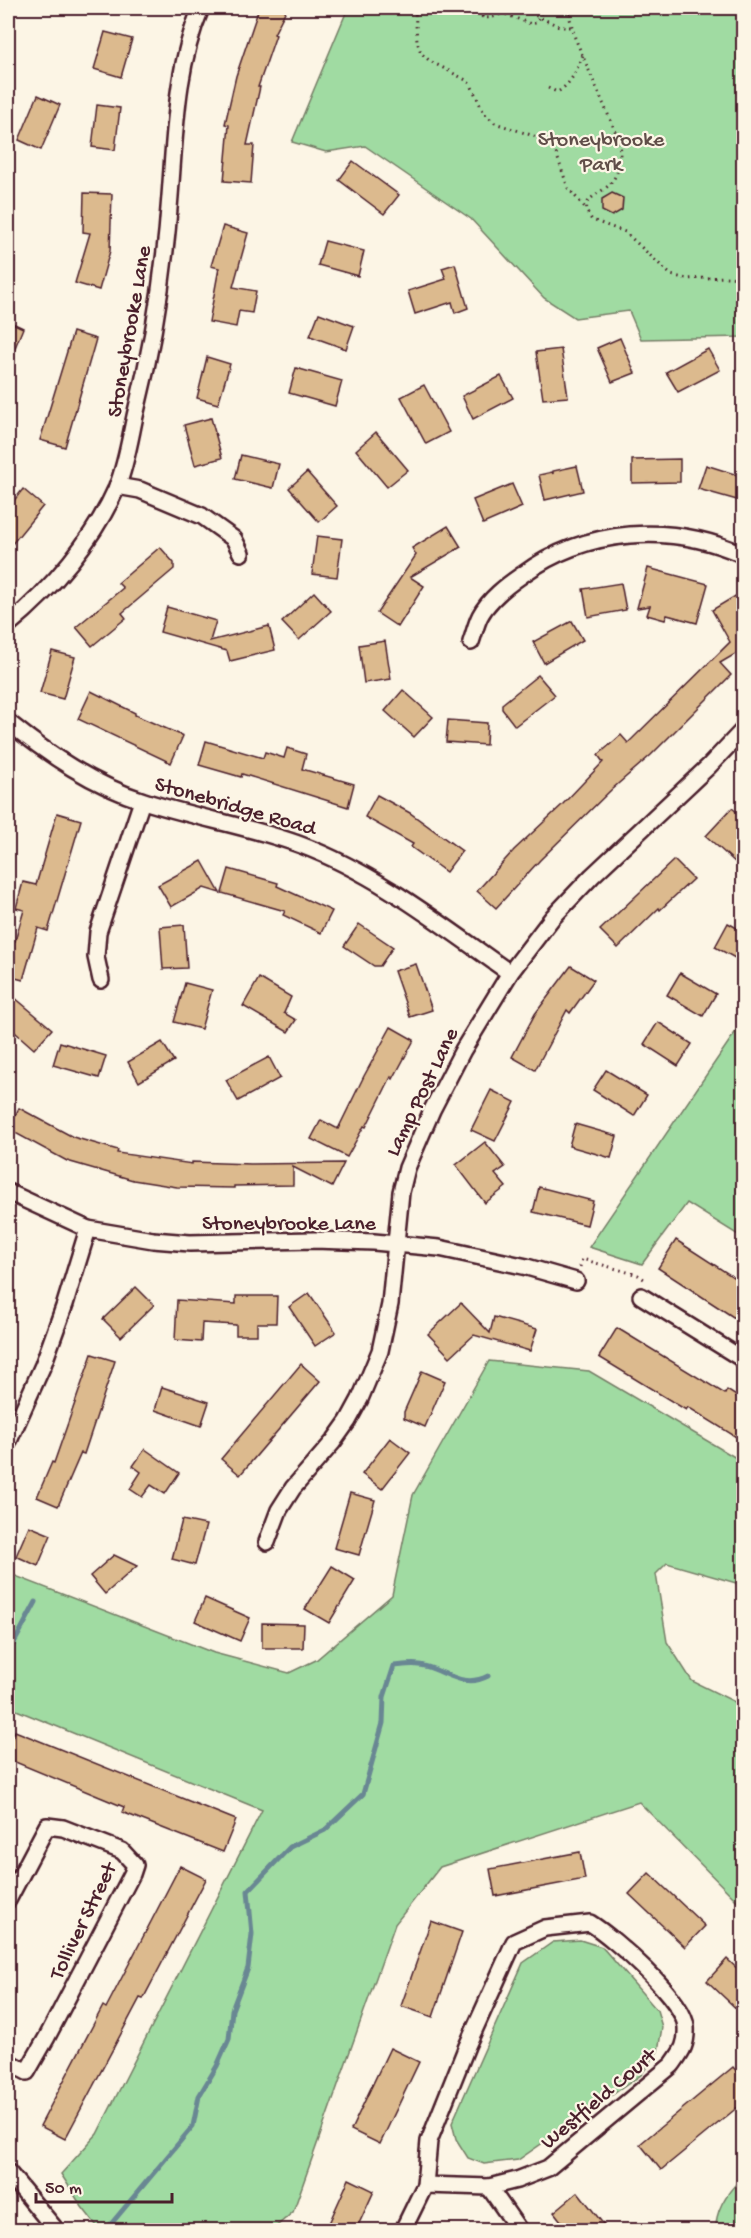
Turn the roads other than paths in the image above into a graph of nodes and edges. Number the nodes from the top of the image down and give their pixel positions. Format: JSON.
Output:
{"nodes":[{"id":1,"x":201,"y":8,"type":"edge"},
{"id":2,"x":117,"y":486,"type":"junction"},
{"id":3,"x":241,"y":553,"type":"dead end"},
{"id":4,"x":744,"y":555,"type":"edge"},
{"id":5,"x":8,"y":625,"type":"edge"},
{"id":6,"x":471,"y":642,"type":"dead end"},
{"id":7,"x":8,"y":722,"type":"edge"},
{"id":8,"x":744,"y":729,"type":"edge"},
{"id":9,"x":142,"y":801,"type":"junction"},
{"id":10,"x":510,"y":973,"type":"junction"},
{"id":11,"x":101,"y":980,"type":"dead end"},
{"id":12,"x":8,"y":1192,"type":"edge"},
{"id":13,"x":88,"y":1229,"type":"junction"},
{"id":14,"x":396,"y":1244,"type":"junction"},
{"id":15,"x":576,"y":1281,"type":"road end"},
{"id":16,"x":641,"y":1296,"type":"road end"},
{"id":17,"x":744,"y":1360,"type":"edge"},
{"id":18,"x":8,"y":1443,"type":"edge"},
{"id":19,"x":267,"y":1542,"type":"dead end"},
{"id":20,"x":8,"y":1900,"type":"edge"},
{"id":21,"x":8,"y":2062,"type":"edge"},
{"id":22,"x":8,"y":2172,"type":"edge"},
{"id":23,"x":425,"y":2186,"type":"junction"},
{"id":24,"x":489,"y":2187,"type":"junction"},
{"id":25,"x":56,"y":2230,"type":"edge"},
{"id":26,"x":403,"y":2230,"type":"edge"},
{"id":27,"x":519,"y":2230,"type":"edge"}],
"edges":[{"from":1,"to":2,"type":"street","name":"Stoneybrooke Lane"},
{"from":2,"to":3,"type":"street"},
{"from":2,"to":5,"type":"street","name":"Stoneybrooke Lane"},
{"from":4,"to":6,"type":"street"},
{"from":7,"to":9,"type":"street","name":"Stonebridge Road"},
{"from":8,"to":10,"type":"street","name":"Lamp Post Lane"},
{"from":9,"to":10,"type":"street","name":"Stonebridge Road"},
{"from":9,"to":11,"type":"street"},
{"from":10,"to":14,"type":"street","name":"Lamp Post Lane"},
{"from":12,"to":13,"type":"street","name":"Stoneybrooke Lane"},
{"from":13,"to":14,"type":"street","name":"Stoneybrooke Lane"},
{"from":13,"to":18,"type":"street"},
{"from":14,"to":15,"type":"street","name":"Stoneybrooke Lane"},
{"from":14,"to":19,"type":"street","name":"Lamp Post Lane"},
{"from":16,"to":17,"type":"street"},
{"from":20,"to":21,"type":"street","name":"Tolliver Street"},
{"from":22,"to":25,"type":"street"},
{"from":23,"to":24,"type":"street","name":"Westfield Court"},
{"from":23,"to":24,"type":"street","name":"Westfield Court"},
{"from":23,"to":26,"type":"street","name":"Westfield Court"},
{"from":24,"to":27,"type":"street"}]}
